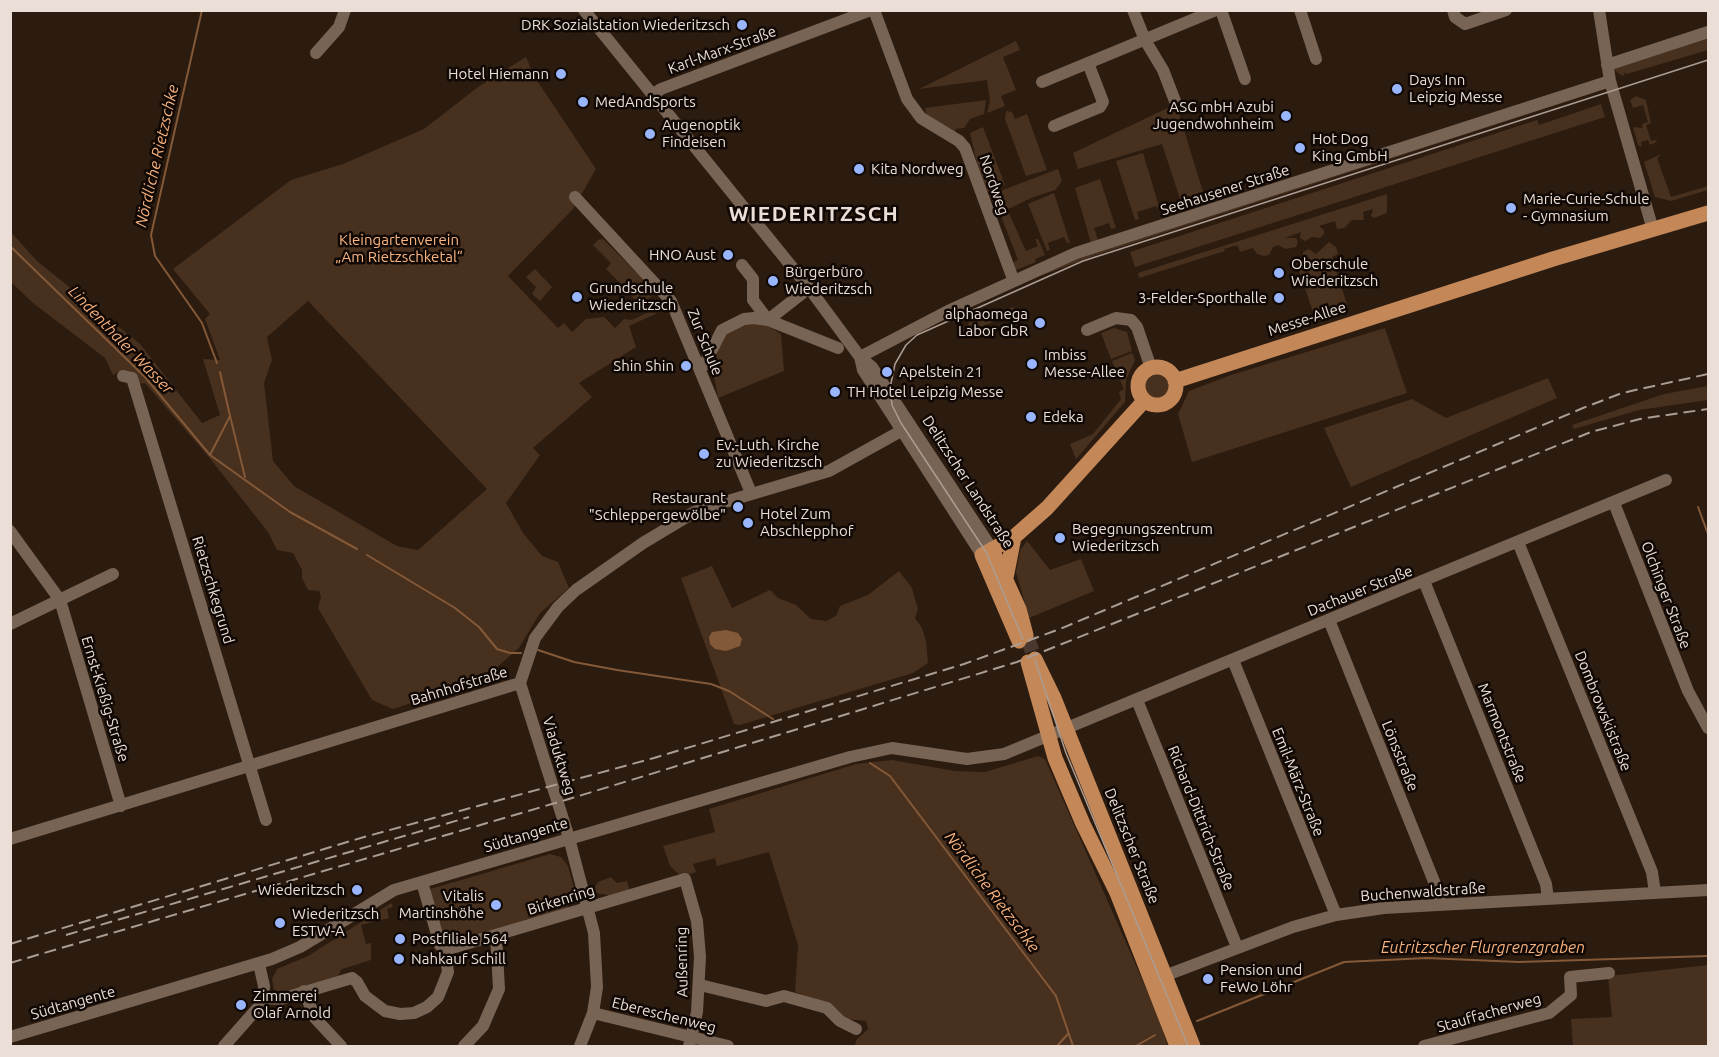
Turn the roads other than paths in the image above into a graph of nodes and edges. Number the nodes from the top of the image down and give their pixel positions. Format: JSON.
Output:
{"nodes":[{"id":1,"x":345,"y":10,"type":"edge"},
{"id":2,"x":584,"y":10,"type":"edge"},
{"id":3,"x":873,"y":10,"type":"edge"},
{"id":4,"x":1133,"y":10,"type":"edge"},
{"id":5,"x":1216,"y":10,"type":"edge"},
{"id":6,"x":1221,"y":10,"type":"edge"},
{"id":7,"x":1300,"y":10,"type":"edge"},
{"id":8,"x":1453,"y":10,"type":"edge"},
{"id":9,"x":1506,"y":10,"type":"edge"},
{"id":10,"x":1599,"y":10,"type":"edge"},
{"id":11,"x":1708,"y":32,"type":"edge"},
{"id":12,"x":1145,"y":40,"type":"junction"},
{"id":13,"x":316,"y":53,"type":"dead end"},
{"id":14,"x":1316,"y":59,"type":"dead end"},
{"id":15,"x":1088,"y":63,"type":"junction"},
{"id":16,"x":1607,"y":65,"type":"junction"},
{"id":17,"x":1245,"y":79,"type":"dead end"},
{"id":18,"x":1610,"y":81,"type":"junction"},
{"id":19,"x":1042,"y":82,"type":"dead end"},
{"id":20,"x":652,"y":95,"type":"junction"},
{"id":21,"x":1175,"y":101,"type":"dead end"},
{"id":22,"x":1054,"y":126,"type":"dead end"},
{"id":23,"x":575,"y":197,"type":"dead end"},
{"id":24,"x":1708,"y":204,"type":"edge"},
{"id":25,"x":1708,"y":213,"type":"edge"},
{"id":26,"x":1652,"y":226,"type":"junction"},
{"id":27,"x":742,"y":265,"type":"dead end"},
{"id":28,"x":1013,"y":279,"type":"junction"},
{"id":29,"x":809,"y":288,"type":"junction"},
{"id":30,"x":768,"y":320,"type":"junction"},
{"id":31,"x":1087,"y":330,"type":"dead end"},
{"id":32,"x":838,"y":348,"type":"dead end"},
{"id":33,"x":860,"y":357,"type":"junction"},
{"id":34,"x":699,"y":369,"type":"junction"},
{"id":35,"x":1150,"y":369,"type":"junction"},
{"id":36,"x":123,"y":376,"type":"dead end"},
{"id":37,"x":1175,"y":381,"type":"junction"},
{"id":38,"x":1144,"y":400,"type":"junction"},
{"id":39,"x":906,"y":429,"type":"junction"},
{"id":40,"x":1666,"y":480,"type":"dead end"},
{"id":41,"x":751,"y":493,"type":"junction"},
{"id":42,"x":1614,"y":503,"type":"junction"},
{"id":43,"x":10,"y":531,"type":"edge"},
{"id":44,"x":1014,"y":537,"type":"junction"},
{"id":45,"x":1518,"y":542,"type":"junction"},
{"id":46,"x":987,"y":552,"type":"junction"},
{"id":47,"x":113,"y":574,"type":"dead end"},
{"id":48,"x":1006,"y":578,"type":"junction"},
{"id":49,"x":1424,"y":581,"type":"junction"},
{"id":50,"x":60,"y":600,"type":"junction"},
{"id":51,"x":1329,"y":620,"type":"junction"},
{"id":52,"x":10,"y":624,"type":"edge"},
{"id":53,"x":1233,"y":660,"type":"junction"},
{"id":54,"x":520,"y":683,"type":"junction"},
{"id":55,"x":1137,"y":700,"type":"junction"},
{"id":56,"x":1708,"y":728,"type":"edge"},
{"id":57,"x":1065,"y":730,"type":"junction"},
{"id":58,"x":1049,"y":738,"type":"junction"},
{"id":59,"x":252,"y":766,"type":"junction"},
{"id":60,"x":121,"y":806,"type":"junction"},
{"id":61,"x":266,"y":820,"type":"dead end"},
{"id":62,"x":568,"y":838,"type":"junction"},
{"id":63,"x":10,"y":839,"type":"edge"},
{"id":64,"x":685,"y":879,"type":"joint"},
{"id":65,"x":422,"y":882,"type":"junction"},
{"id":66,"x":1708,"y":890,"type":"edge"},
{"id":67,"x":1655,"y":893,"type":"junction"},
{"id":68,"x":1548,"y":898,"type":"junction"},
{"id":69,"x":1440,"y":904,"type":"junction"},
{"id":70,"x":588,"y":907,"type":"junction"},
{"id":71,"x":1336,"y":915,"type":"junction"},
{"id":72,"x":496,"y":934,"type":"junction"},
{"id":73,"x":1237,"y":947,"type":"junction"},
{"id":74,"x":446,"y":950,"type":"junction"},
{"id":75,"x":259,"y":964,"type":"junction"},
{"id":76,"x":1609,"y":973,"type":"dead end"},
{"id":77,"x":1158,"y":978,"type":"junction"},
{"id":78,"x":700,"y":985,"type":"junction"},
{"id":79,"x":304,"y":991,"type":"junction"},
{"id":80,"x":264,"y":998,"type":"junction"},
{"id":81,"x":593,"y":1013,"type":"junction"},
{"id":82,"x":856,"y":1029,"type":"dead end"},
{"id":83,"x":10,"y":1036,"type":"edge"},
{"id":84,"x":690,"y":1042,"type":"edge"},
{"id":85,"x":472,"y":1044,"type":"edge"},
{"id":86,"x":224,"y":1047,"type":"edge"},
{"id":87,"x":341,"y":1047,"type":"edge"},
{"id":88,"x":580,"y":1047,"type":"edge"},
{"id":89,"x":728,"y":1047,"type":"edge"},
{"id":90,"x":1177,"y":1047,"type":"edge"},
{"id":91,"x":1193,"y":1047,"type":"edge"},
{"id":92,"x":1424,"y":1047,"type":"edge"}],
"edges":[{"from":1,"to":13,"type":"street"},
{"from":2,"to":20,"type":"street","name":"Delitzscher Landstraße"},
{"from":3,"to":20,"type":"street","name":"Karl-Marx-Straße"},
{"from":3,"to":28,"type":"street","name":"Nordweg"},
{"from":4,"to":12,"type":"street"},
{"from":5,"to":12,"type":"street"},
{"from":6,"to":17,"type":"street"},
{"from":7,"to":14,"type":"street"},
{"from":8,"to":9,"type":"street"},
{"from":10,"to":16,"type":"street"},
{"from":11,"to":16,"type":"street"},
{"from":12,"to":15,"type":"street"},
{"from":12,"to":21,"type":"street"},
{"from":15,"to":19,"type":"street"},
{"from":15,"to":22,"type":"street"},
{"from":16,"to":18,"type":"street"},
{"from":18,"to":26,"type":"street"},
{"from":18,"to":28,"type":"street","name":"Seehausener Straße"},
{"from":20,"to":29,"type":"street","name":"Delitzscher Landstraße"},
{"from":23,"to":34,"type":"street","name":"Zur Schule"},
{"from":24,"to":26,"type":"main road","name":"Messe-Allee"},
{"from":25,"to":26,"type":"main road","name":"Messe-Allee"},
{"from":26,"to":37,"type":"main road","name":"Messe-Allee"},
{"from":27,"to":30,"type":"street"},
{"from":28,"to":33,"type":"street","name":"Seehausener Straße"},
{"from":29,"to":30,"type":"street"},
{"from":29,"to":33,"type":"street","name":"Delitzscher Landstraße"},
{"from":30,"to":32,"type":"street"},
{"from":30,"to":34,"type":"street"},
{"from":31,"to":35,"type":"street"},
{"from":33,"to":39,"type":"street","name":"Delitzscher Landstraße"},
{"from":34,"to":41,"type":"street","name":"Zur Schule"},
{"from":35,"to":37,"type":"main road"},
{"from":35,"to":38,"type":"main road"},
{"from":36,"to":59,"type":"street","name":"Rietzschkegrund"},
{"from":37,"to":38,"type":"main road"},
{"from":38,"to":44,"type":"main road"},
{"from":39,"to":41,"type":"street","name":"Bahnhofstraße"},
{"from":39,"to":46,"type":"street","name":"Delitzscher Landstraße"},
{"from":40,"to":42,"type":"street","name":"Dachauer Straße"},
{"from":41,"to":54,"type":"street","name":"Bahnhofstraße"},
{"from":42,"to":45,"type":"street","name":"Dachauer Straße"},
{"from":42,"to":56,"type":"street","name":"Olchinger Straße"},
{"from":43,"to":50,"type":"street","name":"Ernst-Kießig-Straße"},
{"from":44,"to":46,"type":"main road"},
{"from":44,"to":48,"type":"main road"},
{"from":45,"to":49,"type":"street","name":"Dachauer Straße"},
{"from":45,"to":67,"type":"street","name":"Dombrowskistraße"},
{"from":46,"to":48,"type":"main road","name":"Delitzscher Landstraße"},
{"from":46,"to":48,"type":"main road","name":"Delitzscher Landstraße"},
{"from":47,"to":50,"type":"street"},
{"from":49,"to":51,"type":"street","name":"Dachauer Straße"},
{"from":49,"to":68,"type":"street","name":"Marmontstraße"},
{"from":50,"to":52,"type":"street"},
{"from":50,"to":60,"type":"street","name":"Ernst-Kießig-Straße"},
{"from":51,"to":53,"type":"street","name":"Dachauer Straße"},
{"from":51,"to":69,"type":"street","name":"Lönsstraße"},
{"from":53,"to":55,"type":"street","name":"Dachauer Straße"},
{"from":53,"to":71,"type":"street","name":"Emil-März-Straße"},
{"from":54,"to":59,"type":"street","name":"Bahnhofstraße"},
{"from":54,"to":62,"type":"street","name":"Viaduktweg"},
{"from":55,"to":57,"type":"street","name":"Dachauer Straße"},
{"from":55,"to":73,"type":"street","name":"Richard-Dittrich-Straße"},
{"from":57,"to":58,"type":"street","name":"Südtangente"},
{"from":57,"to":58,"type":"main road","name":"Delitzscher Straße"},
{"from":57,"to":77,"type":"main road","name":"Delitzscher Straße"},
{"from":58,"to":62,"type":"street","name":"Südtangente"},
{"from":58,"to":77,"type":"main road","name":"Delitzscher Straße"},
{"from":59,"to":60,"type":"street","name":"Bahnhofstraße"},
{"from":59,"to":61,"type":"street","name":"Rietzschkegrund"},
{"from":60,"to":63,"type":"street","name":"Bahnhofstraße"},
{"from":62,"to":65,"type":"street","name":"Südtangente"},
{"from":62,"to":70,"type":"street","name":"Viaduktweg"},
{"from":64,"to":70,"type":"street","name":"Birkenring"},
{"from":64,"to":78,"type":"street","name":"Außenring"},
{"from":65,"to":74,"type":"street"},
{"from":65,"to":75,"type":"street","name":"Südtangente"},
{"from":66,"to":67,"type":"street","name":"Buchenwaldstraße"},
{"from":67,"to":68,"type":"street","name":"Buchenwaldstraße"},
{"from":68,"to":69,"type":"street","name":"Buchenwaldstraße"},
{"from":69,"to":71,"type":"street","name":"Buchenwaldstraße"},
{"from":70,"to":72,"type":"street","name":"Birkenring"},
{"from":70,"to":81,"type":"street","name":"Viaduktweg"},
{"from":71,"to":73,"type":"street","name":"Buchenwaldstraße"},
{"from":72,"to":74,"type":"street","name":"Birkenring"},
{"from":72,"to":85,"type":"street"},
{"from":73,"to":77,"type":"street","name":"Buchenwaldstraße"},
{"from":74,"to":79,"type":"street"},
{"from":75,"to":80,"type":"street"},
{"from":75,"to":83,"type":"street","name":"Südtangente"},
{"from":76,"to":92,"type":"street","name":"Stauffacherweg"},
{"from":77,"to":90,"type":"main road","name":"Delitzscher Straße"},
{"from":77,"to":91,"type":"main road","name":"Delitzscher Straße"},
{"from":78,"to":82,"type":"street"},
{"from":78,"to":84,"type":"street","name":"Außenring"},
{"from":79,"to":80,"type":"street"},
{"from":79,"to":87,"type":"street"},
{"from":80,"to":86,"type":"street"},
{"from":81,"to":84,"type":"street","name":"Ebereschenweg"},
{"from":81,"to":88,"type":"street","name":"Viaduktweg"},
{"from":84,"to":89,"type":"street","name":"Ebereschenweg"}]}
